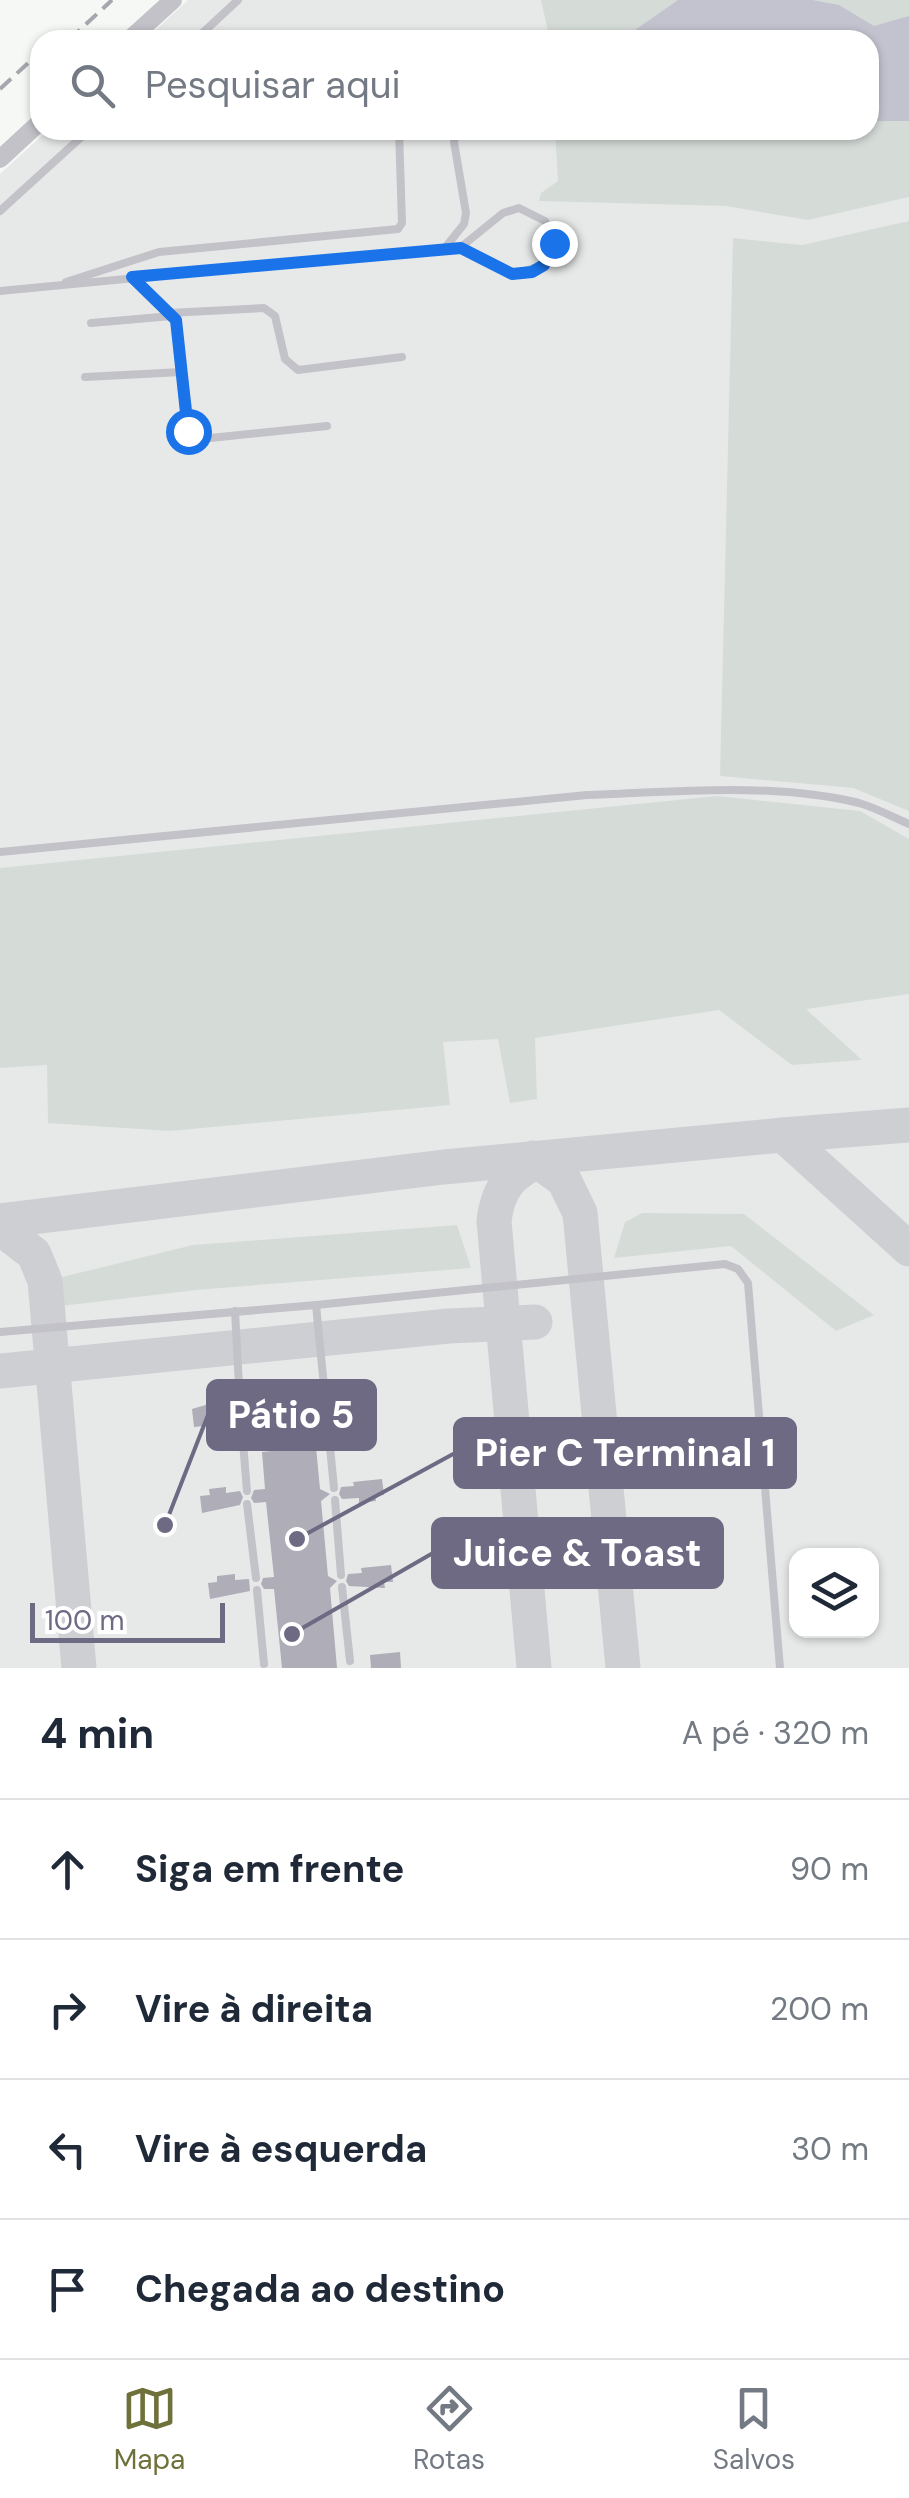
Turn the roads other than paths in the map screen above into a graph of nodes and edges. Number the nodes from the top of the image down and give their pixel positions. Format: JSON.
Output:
{"nodes":[{"id":1,"x":173,"y":0,"type":"edge"},
{"id":2,"x":238,"y":0,"type":"edge"},
{"id":3,"x":141,"y":30,"type":"edge"},
{"id":4,"x":206,"y":30,"type":"edge"},
{"id":5,"x":30,"y":131,"type":"edge"},
{"id":6,"x":78,"y":140,"type":"edge"},
{"id":7,"x":398,"y":140,"type":"edge"},
{"id":8,"x":454,"y":140,"type":"edge"},
{"id":9,"x":0,"y":159,"type":"edge"},
{"id":10,"x":0,"y":211,"type":"edge"},
{"id":11,"x":461,"y":248,"type":"junction"},
{"id":12,"x":444,"y":249,"type":"junction"},
{"id":13,"x":132,"y":277,"type":"junction"},
{"id":14,"x":52,"y":286,"type":"junction"},
{"id":15,"x":0,"y":291,"type":"edge"},
{"id":16,"x":171,"y":315,"type":"junction"},
{"id":17,"x":91,"y":322,"type":"dead end"},
{"id":18,"x":402,"y":358,"type":"dead end"},
{"id":19,"x":182,"y":372,"type":"junction"},
{"id":20,"x":85,"y":376,"type":"dead end"},
{"id":21,"x":328,"y":426,"type":"dead end"},
{"id":22,"x":909,"y":824,"type":"edge"},
{"id":23,"x":0,"y":852,"type":"edge"},
{"id":24,"x":316,"y":1305,"type":"junction"},
{"id":25,"x":235,"y":1311,"type":"junction"},
{"id":26,"x":0,"y":1332,"type":"edge"},
{"id":27,"x":240,"y":1404,"type":"dead end"},
{"id":28,"x":241,"y":1418,"type":"dead end"},
{"id":29,"x":334,"y":1488,"type":"dead end"},
{"id":30,"x":247,"y":1491,"type":"dead end"},
{"id":31,"x":336,"y":1500,"type":"dead end"},
{"id":32,"x":248,"y":1504,"type":"dead end"},
{"id":33,"x":341,"y":1574,"type":"dead end"},
{"id":34,"x":256,"y":1578,"type":"dead end"},
{"id":35,"x":342,"y":1587,"type":"dead end"},
{"id":36,"x":257,"y":1590,"type":"dead end"},
{"id":37,"x":350,"y":1661,"type":"dead end"},
{"id":38,"x":264,"y":1664,"type":"dead end"},
{"id":39,"x":780,"y":1668,"type":"edge"}],
"edges":[{"from":1,"to":3,"type":"street"},
{"from":2,"to":4,"type":"lane"},
{"from":5,"to":9,"type":"street"},
{"from":6,"to":10,"type":"lane"},
{"from":7,"to":14,"type":"lane"},
{"from":8,"to":12,"type":"lane"},
{"from":11,"to":11,"type":"lane"},
{"from":11,"to":12,"type":"lane"},
{"from":12,"to":13,"type":"lane"},
{"from":13,"to":14,"type":"lane"},
{"from":13,"to":16,"type":"lane"},
{"from":14,"to":15,"type":"lane"},
{"from":16,"to":17,"type":"lane"},
{"from":16,"to":18,"type":"lane"},
{"from":16,"to":19,"type":"lane"},
{"from":19,"to":20,"type":"lane"},
{"from":19,"to":21,"type":"lane"},
{"from":22,"to":23,"type":"lane"},
{"from":24,"to":25,"type":"lane"},
{"from":24,"to":29,"type":"lane"},
{"from":24,"to":39,"type":"lane"},
{"from":25,"to":26,"type":"lane"},
{"from":25,"to":27,"type":"lane"},
{"from":28,"to":30,"type":"lane"},
{"from":31,"to":33,"type":"lane"},
{"from":32,"to":34,"type":"lane"},
{"from":35,"to":37,"type":"lane"},
{"from":36,"to":38,"type":"lane"}]}
